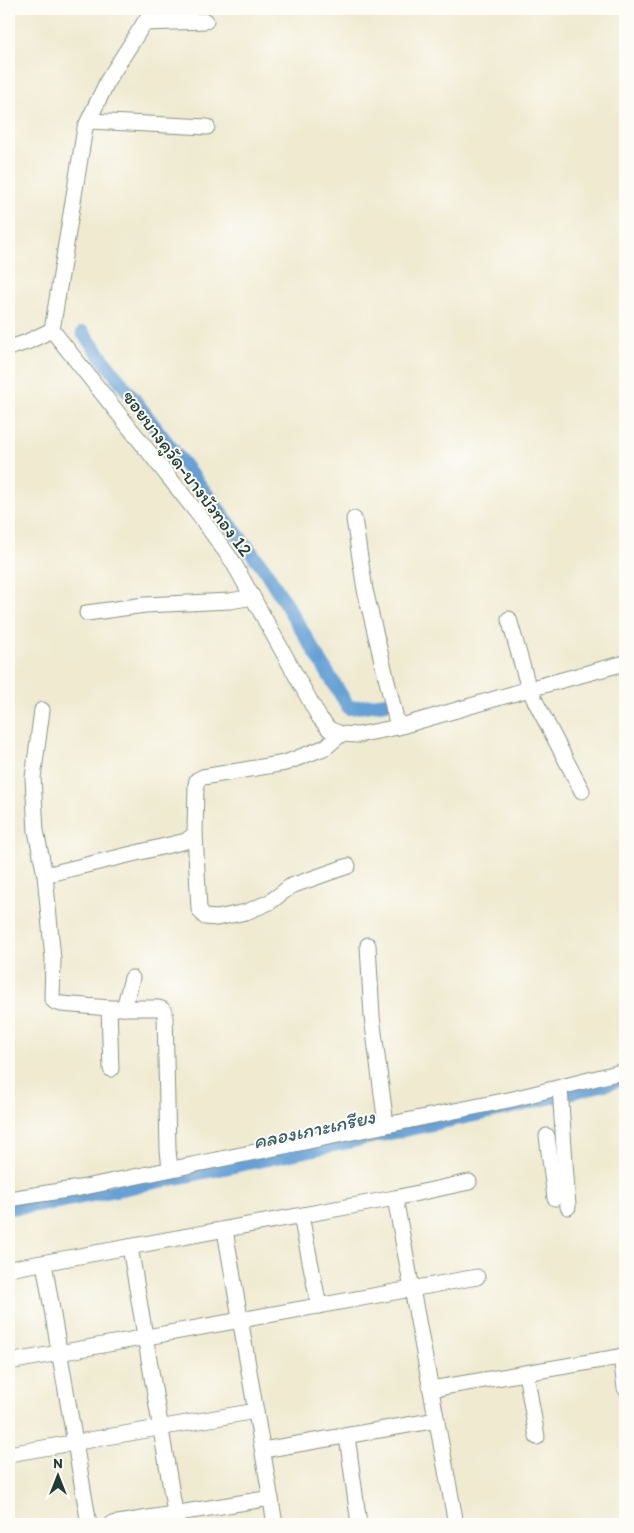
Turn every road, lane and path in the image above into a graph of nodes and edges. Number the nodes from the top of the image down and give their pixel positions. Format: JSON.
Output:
{"nodes":[{"id":1,"x":153,"y":9,"type":"edge"},
{"id":2,"x":206,"y":21,"type":"dead end"},
{"id":3,"x":144,"y":23,"type":"junction"},
{"id":4,"x":89,"y":121,"type":"junction"},
{"id":5,"x":207,"y":127,"type":"dead end"},
{"id":6,"x":52,"y":330,"type":"junction"},
{"id":7,"x":9,"y":348,"type":"edge"},
{"id":8,"x":354,"y":519,"type":"dead end"},
{"id":9,"x":253,"y":597,"type":"junction"},
{"id":10,"x":87,"y":613,"type":"dead end"},
{"id":11,"x":509,"y":620,"type":"dead end"},
{"id":12,"x":625,"y":663,"type":"edge"},
{"id":13,"x":528,"y":689,"type":"junction"},
{"id":14,"x":42,"y":710,"type":"dead end"},
{"id":15,"x":398,"y":727,"type":"junction"},
{"id":16,"x":341,"y":734,"type":"junction"},
{"id":17,"x":582,"y":791,"type":"dead end"},
{"id":18,"x":195,"y":834,"type":"junction"},
{"id":19,"x":348,"y":866,"type":"dead end"},
{"id":20,"x":45,"y":874,"type":"junction"},
{"id":21,"x":368,"y":945,"type":"dead end"},
{"id":22,"x":132,"y":978,"type":"dead end"},
{"id":23,"x":116,"y":1008,"type":"junction"},
{"id":24,"x":111,"y":1069,"type":"dead end"},
{"id":25,"x":625,"y":1071,"type":"edge"},
{"id":26,"x":560,"y":1094,"type":"junction"},
{"id":27,"x":386,"y":1125,"type":"junction"},
{"id":28,"x":563,"y":1134,"type":"junction"},
{"id":29,"x":170,"y":1169,"type":"junction"},
{"id":30,"x":469,"y":1182,"type":"dead end"},
{"id":31,"x":395,"y":1198,"type":"junction"},
{"id":32,"x":555,"y":1198,"type":"dead end"},
{"id":33,"x":9,"y":1199,"type":"edge"},
{"id":34,"x":568,"y":1207,"type":"dead end"},
{"id":35,"x":302,"y":1216,"type":"junction"},
{"id":36,"x":225,"y":1230,"type":"junction"},
{"id":37,"x":130,"y":1247,"type":"junction"},
{"id":38,"x":44,"y":1263,"type":"junction"},
{"id":39,"x":9,"y":1269,"type":"edge"},
{"id":40,"x":477,"y":1277,"type":"dead end"},
{"id":41,"x":412,"y":1289,"type":"junction"},
{"id":42,"x":319,"y":1306,"type":"junction"},
{"id":43,"x":240,"y":1320,"type":"junction"},
{"id":44,"x":146,"y":1337,"type":"junction"},
{"id":45,"x":60,"y":1352,"type":"junction"},
{"id":46,"x":623,"y":1356,"type":"edge"},
{"id":47,"x":9,"y":1362,"type":"edge"},
{"id":48,"x":526,"y":1373,"type":"junction"},
{"id":49,"x":625,"y":1388,"type":"edge"},
{"id":50,"x":431,"y":1389,"type":"junction"},
{"id":51,"x":256,"y":1411,"type":"junction"},
{"id":52,"x":437,"y":1420,"type":"junction"},
{"id":53,"x":161,"y":1428,"type":"junction"},
{"id":54,"x":347,"y":1436,"type":"junction"},
{"id":55,"x":537,"y":1437,"type":"dead end"},
{"id":56,"x":75,"y":1443,"type":"junction"},
{"id":57,"x":263,"y":1450,"type":"junction"},
{"id":58,"x":9,"y":1454,"type":"edge"},
{"id":59,"x":271,"y":1498,"type":"junction"},
{"id":60,"x":176,"y":1519,"type":"edge"},
{"id":61,"x":88,"y":1524,"type":"edge"},
{"id":62,"x":112,"y":1524,"type":"edge"},
{"id":63,"x":276,"y":1524,"type":"edge"},
{"id":64,"x":359,"y":1524,"type":"edge"},
{"id":65,"x":456,"y":1524,"type":"edge"}],
"edges":[{"from":1,"to":3,"type":"street"},
{"from":2,"to":3,"type":"street"},
{"from":3,"to":4,"type":"street"},
{"from":4,"to":5,"type":"street"},
{"from":4,"to":6,"type":"street"},
{"from":6,"to":7,"type":"street"},
{"from":6,"to":9,"type":"street","name":"ซอยบางคูวัด-บางบัวทอง 12"},
{"from":8,"to":15,"type":"street"},
{"from":9,"to":10,"type":"street"},
{"from":9,"to":16,"type":"street","name":"ซอยบางคูวัด-บางบัวทอง 12"},
{"from":11,"to":13,"type":"street"},
{"from":12,"to":13,"type":"street"},
{"from":13,"to":15,"type":"street"},
{"from":13,"to":17,"type":"street"},
{"from":14,"to":20,"type":"street"},
{"from":15,"to":16,"type":"street"},
{"from":16,"to":18,"type":"street"},
{"from":18,"to":19,"type":"street"},
{"from":18,"to":20,"type":"street"},
{"from":20,"to":23,"type":"street"},
{"from":21,"to":27,"type":"street"},
{"from":22,"to":23,"type":"street"},
{"from":23,"to":24,"type":"street"},
{"from":23,"to":29,"type":"street"},
{"from":25,"to":26,"type":"street"},
{"from":26,"to":27,"type":"street"},
{"from":26,"to":28,"type":"street"},
{"from":27,"to":29,"type":"street"},
{"from":28,"to":32,"type":"street"},
{"from":28,"to":34,"type":"street"},
{"from":29,"to":33,"type":"street"},
{"from":30,"to":31,"type":"street"},
{"from":31,"to":35,"type":"street"},
{"from":31,"to":41,"type":"street"},
{"from":35,"to":36,"type":"street"},
{"from":35,"to":42,"type":"street"},
{"from":36,"to":37,"type":"street"},
{"from":36,"to":43,"type":"street"},
{"from":37,"to":38,"type":"street"},
{"from":37,"to":44,"type":"street"},
{"from":38,"to":39,"type":"street"},
{"from":38,"to":45,"type":"street"},
{"from":40,"to":41,"type":"street"},
{"from":41,"to":42,"type":"street"},
{"from":41,"to":50,"type":"street"},
{"from":42,"to":43,"type":"street"},
{"from":43,"to":44,"type":"street"},
{"from":43,"to":51,"type":"street"},
{"from":44,"to":45,"type":"street"},
{"from":44,"to":53,"type":"street"},
{"from":45,"to":47,"type":"street"},
{"from":45,"to":56,"type":"street"},
{"from":46,"to":48,"type":"street"},
{"from":46,"to":49,"type":"street"},
{"from":48,"to":50,"type":"street"},
{"from":48,"to":55,"type":"street"},
{"from":50,"to":52,"type":"street"},
{"from":51,"to":53,"type":"street"},
{"from":51,"to":57,"type":"street"},
{"from":52,"to":54,"type":"street"},
{"from":52,"to":65,"type":"street"},
{"from":53,"to":56,"type":"street"},
{"from":53,"to":60,"type":"street"},
{"from":54,"to":57,"type":"street"},
{"from":54,"to":64,"type":"street"},
{"from":56,"to":58,"type":"street"},
{"from":56,"to":61,"type":"street"},
{"from":57,"to":59,"type":"street"},
{"from":59,"to":60,"type":"street"},
{"from":59,"to":63,"type":"street"},
{"from":60,"to":62,"type":"street"}]}
